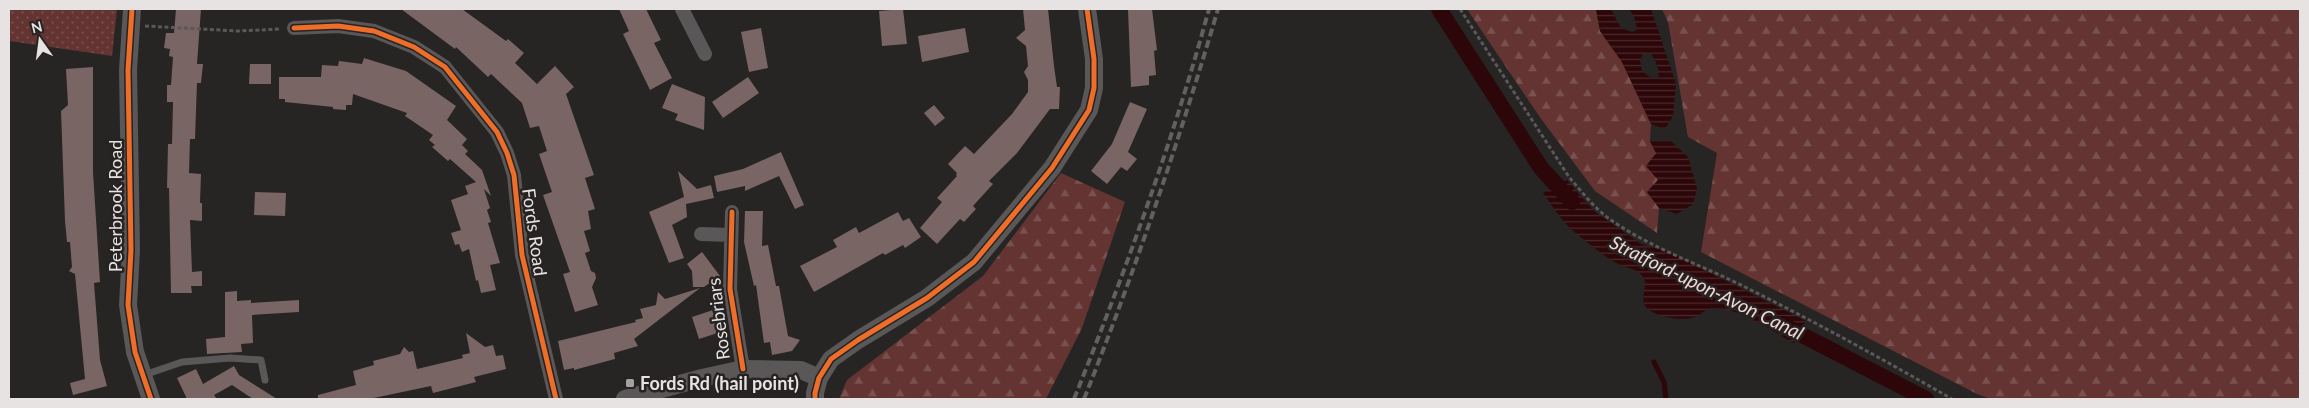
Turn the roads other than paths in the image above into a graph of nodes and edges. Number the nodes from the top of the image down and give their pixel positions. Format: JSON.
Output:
{"nodes":[{"id":1,"x":682,"y":9,"type":"edge"},
{"id":2,"x":1087,"y":9,"type":"edge"},
{"id":3,"x":130,"y":17,"type":"edge"},
{"id":4,"x":294,"y":28,"type":"road end"},
{"id":5,"x":705,"y":54,"type":"dead end"},
{"id":6,"x":732,"y":212,"type":"dead end"},
{"id":7,"x":701,"y":234,"type":"dead end"},
{"id":8,"x":731,"y":234,"type":"junction"},
{"id":9,"x":743,"y":369,"type":"junction"},
{"id":10,"x":142,"y":376,"type":"junction"},
{"id":11,"x":819,"y":378,"type":"junction"},
{"id":12,"x":265,"y":380,"type":"dead end"},
{"id":13,"x":152,"y":399,"type":"edge"},
{"id":14,"x":556,"y":399,"type":"edge"},
{"id":15,"x":624,"y":399,"type":"edge"},
{"id":16,"x":815,"y":399,"type":"edge"}],
"edges":[{"from":1,"to":5,"type":"street"},
{"from":2,"to":11,"type":"street"},
{"from":3,"to":10,"type":"street","name":"Peterbrook Road"},
{"from":4,"to":14,"type":"street","name":"Fords Road"},
{"from":6,"to":8,"type":"street","name":"Rosebriars"},
{"from":7,"to":8,"type":"street"},
{"from":8,"to":9,"type":"street","name":"Rosebriars"},
{"from":9,"to":11,"type":"street"},
{"from":9,"to":15,"type":"street"},
{"from":10,"to":12,"type":"lane"},
{"from":10,"to":13,"type":"street","name":"Peterbrook Road"},
{"from":11,"to":16,"type":"street"}]}
